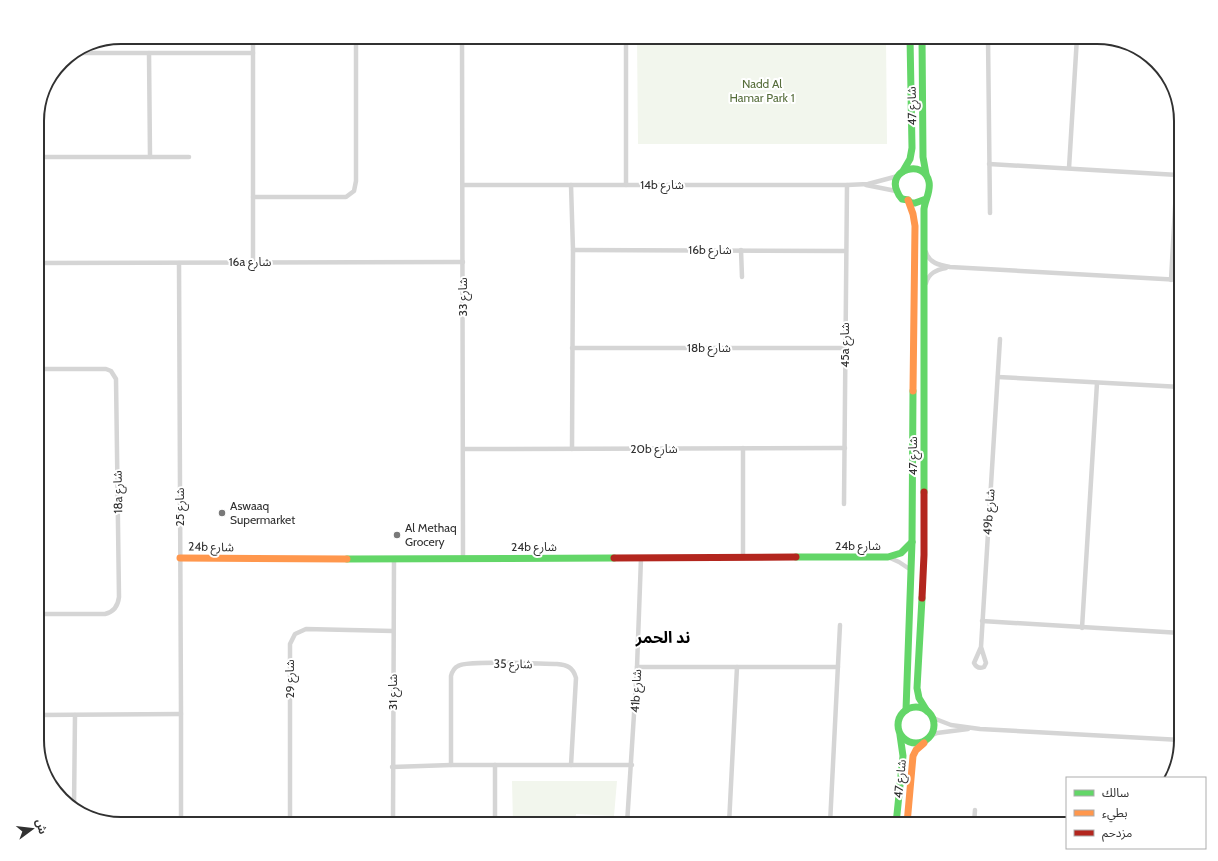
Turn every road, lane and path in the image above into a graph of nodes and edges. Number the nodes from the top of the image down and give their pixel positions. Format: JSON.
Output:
{"nodes":[{"id":1,"x":252,"y":44,"type":"edge"},
{"id":2,"x":356,"y":44,"type":"edge"},
{"id":3,"x":462,"y":44,"type":"edge"},
{"id":4,"x":626,"y":44,"type":"edge"},
{"id":5,"x":910,"y":44,"type":"edge"},
{"id":6,"x":922,"y":44,"type":"edge"},
{"id":7,"x":988,"y":44,"type":"edge"},
{"id":8,"x":1077,"y":44,"type":"edge"},
{"id":9,"x":150,"y":52,"type":"junction"},
{"id":10,"x":85,"y":53,"type":"edge"},
{"id":11,"x":253,"y":53,"type":"junction"},
{"id":12,"x":44,"y":157,"type":"edge"},
{"id":13,"x":150,"y":157,"type":"junction"},
{"id":14,"x":189,"y":157,"type":"dead end"},
{"id":15,"x":989,"y":164,"type":"junction"},
{"id":16,"x":1069,"y":168,"type":"junction"},
{"id":17,"x":900,"y":173,"type":"junction"},
{"id":18,"x":926,"y":174,"type":"junction"},
{"id":19,"x":1174,"y":175,"type":"edge"},
{"id":20,"x":463,"y":185,"type":"junction"},
{"id":21,"x":571,"y":185,"type":"junction"},
{"id":22,"x":626,"y":185,"type":"junction"},
{"id":23,"x":846,"y":185,"type":"junction"},
{"id":24,"x":861,"y":185,"type":"junction"},
{"id":25,"x":896,"y":191,"type":"junction"},
{"id":26,"x":253,"y":197,"type":"junction"},
{"id":27,"x":926,"y":198,"type":"junction"},
{"id":28,"x":908,"y":200,"type":"junction"},
{"id":29,"x":990,"y":213,"type":"dead end"},
{"id":30,"x":1174,"y":235,"type":"edge"},
{"id":31,"x":573,"y":250,"type":"junction"},
{"id":32,"x":741,"y":250,"type":"junction"},
{"id":33,"x":925,"y":250,"type":"junction"},
{"id":34,"x":846,"y":251,"type":"junction"},
{"id":35,"x":253,"y":262,"type":"junction"},
{"id":36,"x":463,"y":262,"type":"junction"},
{"id":37,"x":44,"y":263,"type":"edge"},
{"id":38,"x":179,"y":263,"type":"junction"},
{"id":39,"x":950,"y":267,"type":"junction"},
{"id":40,"x":742,"y":277,"type":"dead end"},
{"id":41,"x":1171,"y":280,"type":"joint"},
{"id":42,"x":925,"y":286,"type":"junction"},
{"id":43,"x":1000,"y":338,"type":"dead end"},
{"id":44,"x":572,"y":348,"type":"junction"},
{"id":45,"x":845,"y":348,"type":"junction"},
{"id":46,"x":44,"y":369,"type":"edge"},
{"id":47,"x":998,"y":377,"type":"junction"},
{"id":48,"x":1097,"y":383,"type":"junction"},
{"id":49,"x":1174,"y":387,"type":"edge"},
{"id":50,"x":743,"y":448,"type":"junction"},
{"id":51,"x":845,"y":448,"type":"junction"},
{"id":52,"x":464,"y":449,"type":"junction"},
{"id":53,"x":572,"y":449,"type":"junction"},
{"id":54,"x":844,"y":504,"type":"dead end"},
{"id":55,"x":912,"y":542,"type":"junction"},
{"id":56,"x":888,"y":557,"type":"junction"},
{"id":57,"x":180,"y":558,"type":"junction"},
{"id":58,"x":464,"y":558,"type":"junction"},
{"id":59,"x":641,"y":558,"type":"junction"},
{"id":60,"x":743,"y":558,"type":"junction"},
{"id":61,"x":394,"y":559,"type":"junction"},
{"id":62,"x":911,"y":570,"type":"junction"},
{"id":63,"x":44,"y":614,"type":"edge"},
{"id":64,"x":982,"y":621,"type":"junction"},
{"id":65,"x":840,"y":625,"type":"dead end"},
{"id":66,"x":1082,"y":628,"type":"junction"},
{"id":67,"x":393,"y":631,"type":"junction"},
{"id":68,"x":1174,"y":633,"type":"edge"},
{"id":69,"x":981,"y":647,"type":"dead end"},
{"id":70,"x":637,"y":666,"type":"junction"},
{"id":71,"x":737,"y":666,"type":"junction"},
{"id":72,"x":838,"y":666,"type":"junction"},
{"id":73,"x":906,"y":710,"type":"junction"},
{"id":74,"x":927,"y":711,"type":"junction"},
{"id":75,"x":181,"y":714,"type":"junction"},
{"id":76,"x":44,"y":715,"type":"edge"},
{"id":77,"x":75,"y":715,"type":"junction"},
{"id":78,"x":933,"y":718,"type":"junction"},
{"id":79,"x":980,"y":729,"type":"junction"},
{"id":80,"x":900,"y":735,"type":"junction"},
{"id":81,"x":928,"y":738,"type":"junction"},
{"id":82,"x":1174,"y":740,"type":"edge"},
{"id":83,"x":451,"y":765,"type":"junction"},
{"id":84,"x":495,"y":765,"type":"junction"},
{"id":85,"x":571,"y":765,"type":"junction"},
{"id":86,"x":632,"y":765,"type":"junction"},
{"id":87,"x":392,"y":767,"type":"junction"},
{"id":88,"x":74,"y":801,"type":"edge"},
{"id":89,"x":975,"y":810,"type":"dead end"},
{"id":90,"x":181,"y":817,"type":"edge"},
{"id":91,"x":290,"y":817,"type":"edge"},
{"id":92,"x":393,"y":817,"type":"edge"},
{"id":93,"x":495,"y":817,"type":"edge"},
{"id":94,"x":628,"y":817,"type":"edge"},
{"id":95,"x":729,"y":817,"type":"edge"},
{"id":96,"x":830,"y":817,"type":"edge"},
{"id":97,"x":897,"y":817,"type":"edge"},
{"id":98,"x":908,"y":817,"type":"edge"},
{"id":99,"x":974,"y":817,"type":"edge"}],
"edges":[{"from":1,"to":11,"type":"street"},
{"from":2,"to":26,"type":"street"},
{"from":3,"to":20,"type":"street","name":"شارع 33"},
{"from":4,"to":22,"type":"street"},
{"from":5,"to":17,"type":"street","name":"شارع 47"},
{"from":6,"to":18,"type":"street","name":"شارع 47"},
{"from":7,"to":15,"type":"street"},
{"from":8,"to":16,"type":"street"},
{"from":9,"to":10,"type":"street"},
{"from":9,"to":11,"type":"street"},
{"from":9,"to":13,"type":"street"},
{"from":11,"to":26,"type":"street"},
{"from":12,"to":13,"type":"street"},
{"from":13,"to":14,"type":"street"},
{"from":15,"to":16,"type":"street"},
{"from":15,"to":29,"type":"street"},
{"from":16,"to":19,"type":"street"},
{"from":17,"to":18,"type":"street"},
{"from":17,"to":24,"type":"street","name":"14b شارع"},
{"from":17,"to":25,"type":"street"},
{"from":18,"to":27,"type":"street"},
{"from":20,"to":21,"type":"street","name":"14b شارع"},
{"from":20,"to":36,"type":"street","name":"شارع 33"},
{"from":21,"to":22,"type":"street","name":"14b شارع"},
{"from":21,"to":31,"type":"street"},
{"from":22,"to":23,"type":"street","name":"14b شارع"},
{"from":23,"to":24,"type":"street","name":"14b شارع"},
{"from":23,"to":34,"type":"street","name":"45a شارع"},
{"from":24,"to":25,"type":"street","name":"14b شارع"},
{"from":25,"to":28,"type":"street"},
{"from":26,"to":35,"type":"street"},
{"from":27,"to":28,"type":"street"},
{"from":27,"to":33,"type":"street","name":"شارع 47"},
{"from":28,"to":55,"type":"street","name":"شارع 47"},
{"from":30,"to":41,"type":"street"},
{"from":31,"to":32,"type":"street","name":"16b شارع"},
{"from":31,"to":44,"type":"street"},
{"from":32,"to":34,"type":"street","name":"16b شارع"},
{"from":32,"to":40,"type":"street"},
{"from":33,"to":39,"type":"street"},
{"from":33,"to":42,"type":"street","name":"شارع 47"},
{"from":34,"to":45,"type":"street","name":"45a شارع"},
{"from":35,"to":36,"type":"street","name":"16a شارع"},
{"from":35,"to":38,"type":"street","name":"16a شارع"},
{"from":36,"to":52,"type":"street","name":"شارع 33"},
{"from":37,"to":38,"type":"street","name":"16a شارع"},
{"from":38,"to":57,"type":"street","name":"شارع 25"},
{"from":39,"to":41,"type":"street"},
{"from":39,"to":42,"type":"street"},
{"from":42,"to":74,"type":"street","name":"شارع 47"},
{"from":43,"to":47,"type":"street","name":"49b شارع"},
{"from":44,"to":45,"type":"street","name":"18b شارع"},
{"from":44,"to":53,"type":"street"},
{"from":45,"to":51,"type":"street","name":"45a شارع"},
{"from":46,"to":63,"type":"street","name":"18a شارع"},
{"from":47,"to":48,"type":"street"},
{"from":47,"to":64,"type":"street","name":"49b شارع"},
{"from":48,"to":49,"type":"street"},
{"from":48,"to":66,"type":"street"},
{"from":50,"to":51,"type":"street","name":"20b شارع"},
{"from":50,"to":53,"type":"street","name":"20b شارع"},
{"from":50,"to":60,"type":"street"},
{"from":51,"to":54,"type":"street","name":"45a شارع"},
{"from":52,"to":53,"type":"street","name":"20b شارع"},
{"from":52,"to":58,"type":"street","name":"شارع 33"},
{"from":55,"to":56,"type":"street","name":"24b شارع"},
{"from":55,"to":62,"type":"street","name":"شارع 47"},
{"from":56,"to":60,"type":"street","name":"24b شارع"},
{"from":56,"to":62,"type":"street","name":"24b شارع"},
{"from":57,"to":61,"type":"street","name":"24b شارع"},
{"from":57,"to":75,"type":"street","name":"شارع 25"},
{"from":58,"to":59,"type":"street","name":"24b شارع"},
{"from":58,"to":61,"type":"street","name":"24b شارع"},
{"from":59,"to":60,"type":"street","name":"24b شارع"},
{"from":59,"to":70,"type":"street","name":"41b شارع"},
{"from":61,"to":67,"type":"street","name":"شارع 31"},
{"from":62,"to":73,"type":"street","name":"شارع 47"},
{"from":64,"to":66,"type":"street"},
{"from":64,"to":69,"type":"street","name":"49b شارع"},
{"from":65,"to":72,"type":"street"},
{"from":66,"to":68,"type":"street"},
{"from":67,"to":87,"type":"street","name":"شارع 31"},
{"from":67,"to":91,"type":"street","name":"شارع 29"},
{"from":70,"to":71,"type":"street"},
{"from":70,"to":86,"type":"street","name":"41b شارع"},
{"from":71,"to":72,"type":"street"},
{"from":71,"to":95,"type":"street"},
{"from":72,"to":96,"type":"street"},
{"from":73,"to":74,"type":"street"},
{"from":73,"to":80,"type":"street"},
{"from":74,"to":78,"type":"street"},
{"from":75,"to":77,"type":"street"},
{"from":75,"to":90,"type":"street","name":"شارع 25"},
{"from":76,"to":77,"type":"street"},
{"from":77,"to":88,"type":"street"},
{"from":78,"to":79,"type":"street"},
{"from":78,"to":81,"type":"street"},
{"from":79,"to":81,"type":"street"},
{"from":79,"to":82,"type":"street"},
{"from":80,"to":81,"type":"street"},
{"from":80,"to":97,"type":"street","name":"شارع 47"},
{"from":81,"to":98,"type":"street","name":"شارع 47"},
{"from":83,"to":84,"type":"street"},
{"from":83,"to":85,"type":"street","name":"شارع 35"},
{"from":83,"to":87,"type":"street"},
{"from":84,"to":85,"type":"street"},
{"from":84,"to":93,"type":"street"},
{"from":85,"to":86,"type":"street"},
{"from":86,"to":94,"type":"street","name":"41b شارع"},
{"from":87,"to":92,"type":"street","name":"شارع 31"},
{"from":89,"to":99,"type":"street"}]}
